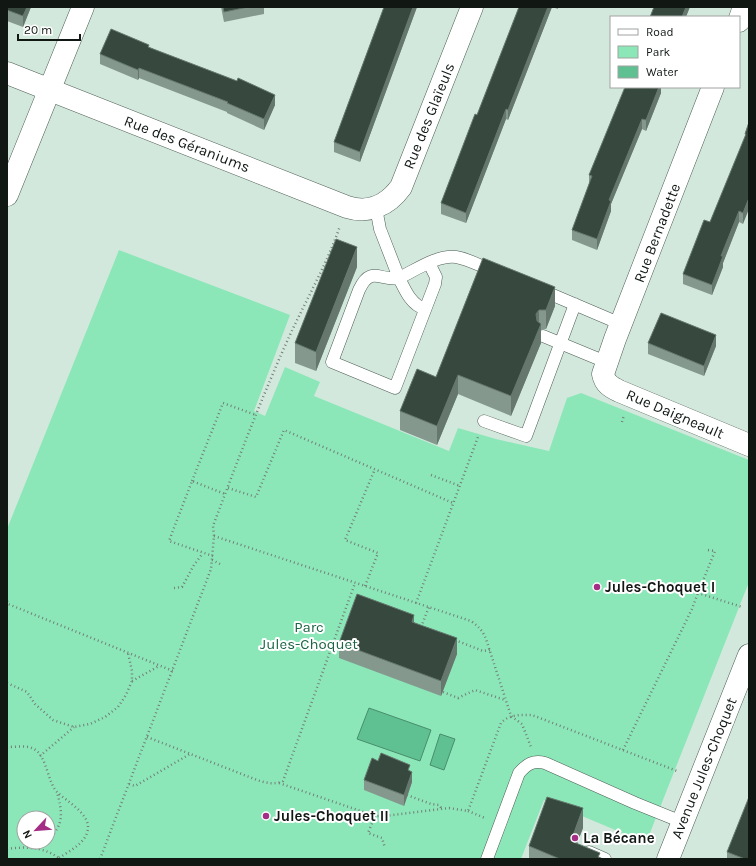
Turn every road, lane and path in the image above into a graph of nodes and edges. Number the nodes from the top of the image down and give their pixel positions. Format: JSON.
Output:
{"nodes":[{"id":1,"x":82,"y":7,"type":"edge"},
{"id":2,"x":472,"y":7,"type":"edge"},
{"id":3,"x":744,"y":7,"type":"edge"},
{"id":4,"x":740,"y":18,"type":"edge"},
{"id":5,"x":7,"y":73,"type":"edge"},
{"id":6,"x":713,"y":88,"type":"edge"},
{"id":7,"x":48,"y":90,"type":"junction"},
{"id":8,"x":7,"y":195,"type":"edge"},
{"id":9,"x":372,"y":209,"type":"junction"},
{"id":10,"x":342,"y":221,"type":"dead end"},
{"id":11,"x":429,"y":263,"type":"junction"},
{"id":12,"x":505,"y":276,"type":"edge"},
{"id":13,"x":399,"y":278,"type":"junction"},
{"id":14,"x":533,"y":287,"type":"edge"},
{"id":15,"x":576,"y":304,"type":"junction"},
{"id":16,"x":425,"y":309,"type":"junction"},
{"id":17,"x":621,"y":324,"type":"junction"},
{"id":18,"x":544,"y":336,"type":"dead end"},
{"id":19,"x":561,"y":343,"type":"junction"},
{"id":20,"x":605,"y":371,"type":"junction"},
{"id":21,"x":256,"y":415,"type":"junction"},
{"id":22,"x":484,"y":421,"type":"dead end"},
{"id":23,"x":478,"y":437,"type":"dead end"},
{"id":24,"x":749,"y":445,"type":"edge"},
{"id":25,"x":375,"y":469,"type":"junction"},
{"id":26,"x":431,"y":475,"type":"dead end"},
{"id":27,"x":192,"y":481,"type":"junction"},
{"id":28,"x":460,"y":486,"type":"junction"},
{"id":29,"x":228,"y":488,"type":"junction"},
{"id":30,"x":225,"y":494,"type":"junction"},
{"id":31,"x":453,"y":503,"type":"junction"},
{"id":32,"x":214,"y":536,"type":"junction"},
{"id":33,"x":708,"y":550,"type":"dead end"},
{"id":34,"x":203,"y":553,"type":"junction"},
{"id":35,"x":212,"y":556,"type":"junction"},
{"id":36,"x":212,"y":560,"type":"junction"},
{"id":37,"x":220,"y":564,"type":"dead end"},
{"id":38,"x":355,"y":583,"type":"junction"},
{"id":39,"x":365,"y":586,"type":"junction"},
{"id":40,"x":174,"y":588,"type":"dead end"},
{"id":41,"x":698,"y":593,"type":"junction"},
{"id":42,"x":416,"y":603,"type":"junction"},
{"id":43,"x":7,"y":604,"type":"edge"},
{"id":44,"x":742,"y":607,"type":"dead end"},
{"id":45,"x":429,"y":608,"type":"junction"},
{"id":46,"x":421,"y":627,"type":"junction"},
{"id":47,"x":428,"y":630,"type":"edge"},
{"id":48,"x":418,"y":633,"type":"edge"},
{"id":49,"x":448,"y":638,"type":"edge"},
{"id":50,"x":490,"y":650,"type":"junction"},
{"id":51,"x":128,"y":653,"type":"junction"},
{"id":52,"x":749,"y":655,"type":"edge"},
{"id":53,"x":159,"y":666,"type":"junction"},
{"id":54,"x":173,"y":672,"type":"junction"},
{"id":55,"x":132,"y":681,"type":"junction"},
{"id":56,"x":7,"y":683,"type":"edge"},
{"id":57,"x":443,"y":692,"type":"edge"},
{"id":58,"x":505,"y":700,"type":"junction"},
{"id":59,"x":511,"y":716,"type":"junction"},
{"id":60,"x":74,"y":727,"type":"junction"},
{"id":61,"x":526,"y":734,"type":"dead end"},
{"id":62,"x":147,"y":737,"type":"junction"},
{"id":63,"x":7,"y":747,"type":"edge"},
{"id":64,"x":623,"y":750,"type":"junction"},
{"id":65,"x":190,"y":754,"type":"junction"},
{"id":66,"x":40,"y":756,"type":"junction"},
{"id":67,"x":132,"y":765,"type":"dead end"},
{"id":68,"x":136,"y":767,"type":"junction"},
{"id":69,"x":677,"y":771,"type":"dead end"},
{"id":70,"x":279,"y":783,"type":"junction"},
{"id":71,"x":129,"y":784,"type":"junction"},
{"id":72,"x":57,"y":792,"type":"junction"},
{"id":73,"x":407,"y":795,"type":"edge"},
{"id":74,"x":442,"y":809,"type":"junction"},
{"id":75,"x":375,"y":816,"type":"junction"},
{"id":76,"x":682,"y":822,"type":"junction"},
{"id":77,"x":56,"y":831,"type":"edge"},
{"id":78,"x":385,"y":848,"type":"dead end"},
{"id":79,"x":38,"y":850,"type":"edge"},
{"id":80,"x":589,"y":852,"type":"edge"},
{"id":81,"x":59,"y":858,"type":"edge"},
{"id":82,"x":100,"y":859,"type":"edge"},
{"id":83,"x":486,"y":859,"type":"edge"},
{"id":84,"x":605,"y":859,"type":"edge"},
{"id":85,"x":668,"y":859,"type":"edge"}],
"edges":[{"from":1,"to":7,"type":"street"},
{"from":2,"to":9,"type":"street","name":"Rue des Glaïeuls"},
{"from":3,"to":4,"type":"street"},
{"from":5,"to":7,"type":"street","name":"Rue des Géraniums"},
{"from":6,"to":17,"type":"street","name":"Rue Bernadette"},
{"from":7,"to":8,"type":"street"},
{"from":7,"to":9,"type":"street","name":"Rue des Géraniums"},
{"from":9,"to":13,"type":"lane"},
{"from":10,"to":21,"type":"path"},
{"from":11,"to":12,"type":"lane"},
{"from":11,"to":13,"type":"lane"},
{"from":11,"to":16,"type":"lane"},
{"from":13,"to":16,"type":"lane"},
{"from":13,"to":16,"type":"lane"},
{"from":14,"to":15,"type":"lane"},
{"from":15,"to":17,"type":"lane"},
{"from":15,"to":19,"type":"lane"},
{"from":17,"to":20,"type":"street","name":"Rue Bernadette"},
{"from":18,"to":19,"type":"lane"},
{"from":19,"to":20,"type":"lane"},
{"from":19,"to":22,"type":"lane"},
{"from":20,"to":24,"type":"street","name":"Rue Daigneault"},
{"from":21,"to":27,"type":"path"},
{"from":21,"to":29,"type":"path"},
{"from":23,"to":28,"type":"path"},
{"from":25,"to":29,"type":"path"},
{"from":25,"to":31,"type":"path"},
{"from":25,"to":39,"type":"path"},
{"from":26,"to":28,"type":"path"},
{"from":27,"to":30,"type":"path"},
{"from":27,"to":34,"type":"path"},
{"from":28,"to":31,"type":"path"},
{"from":29,"to":30,"type":"path"},
{"from":30,"to":32,"type":"path"},
{"from":31,"to":42,"type":"path"},
{"from":32,"to":35,"type":"path"},
{"from":32,"to":38,"type":"path"},
{"from":33,"to":41,"type":"path"},
{"from":34,"to":35,"type":"path"},
{"from":34,"to":40,"type":"path"},
{"from":35,"to":36,"type":"path"},
{"from":36,"to":37,"type":"path"},
{"from":36,"to":54,"type":"path"},
{"from":38,"to":39,"type":"path"},
{"from":38,"to":70,"type":"path"},
{"from":39,"to":42,"type":"path"},
{"from":41,"to":44,"type":"path"},
{"from":41,"to":64,"type":"path"},
{"from":42,"to":45,"type":"path"},
{"from":43,"to":51,"type":"path"},
{"from":45,"to":46,"type":"path"},
{"from":45,"to":50,"type":"path"},
{"from":46,"to":47,"type":"path"},
{"from":46,"to":48,"type":"path"},
{"from":49,"to":50,"type":"path"},
{"from":50,"to":58,"type":"path"},
{"from":51,"to":53,"type":"path"},
{"from":51,"to":55,"type":"path"},
{"from":52,"to":76,"type":"street","name":"Avenue Jules-Choquet"},
{"from":53,"to":54,"type":"path"},
{"from":53,"to":55,"type":"path"},
{"from":54,"to":62,"type":"path"},
{"from":55,"to":60,"type":"path"},
{"from":56,"to":60,"type":"path"},
{"from":57,"to":58,"type":"path"},
{"from":58,"to":59,"type":"path"},
{"from":59,"to":61,"type":"path"},
{"from":59,"to":64,"type":"path"},
{"from":59,"to":74,"type":"path"},
{"from":60,"to":66,"type":"path"},
{"from":62,"to":65,"type":"path"},
{"from":62,"to":68,"type":"path"},
{"from":63,"to":66,"type":"path"},
{"from":64,"to":69,"type":"path"},
{"from":65,"to":70,"type":"path"},
{"from":65,"to":71,"type":"path"},
{"from":66,"to":72,"type":"path"},
{"from":67,"to":68,"type":"path"},
{"from":68,"to":71,"type":"path"},
{"from":70,"to":75,"type":"path"},
{"from":71,"to":82,"type":"path"},
{"from":72,"to":77,"type":"path"},
{"from":72,"to":81,"type":"path"},
{"from":73,"to":74,"type":"path"},
{"from":74,"to":75,"type":"path"},
{"from":75,"to":78,"type":"path"},
{"from":76,"to":83,"type":"lane"},
{"from":76,"to":85,"type":"street","name":"Avenue Jules-Choquet"},
{"from":79,"to":81,"type":"path"},
{"from":80,"to":84,"type":"lane"}]}
